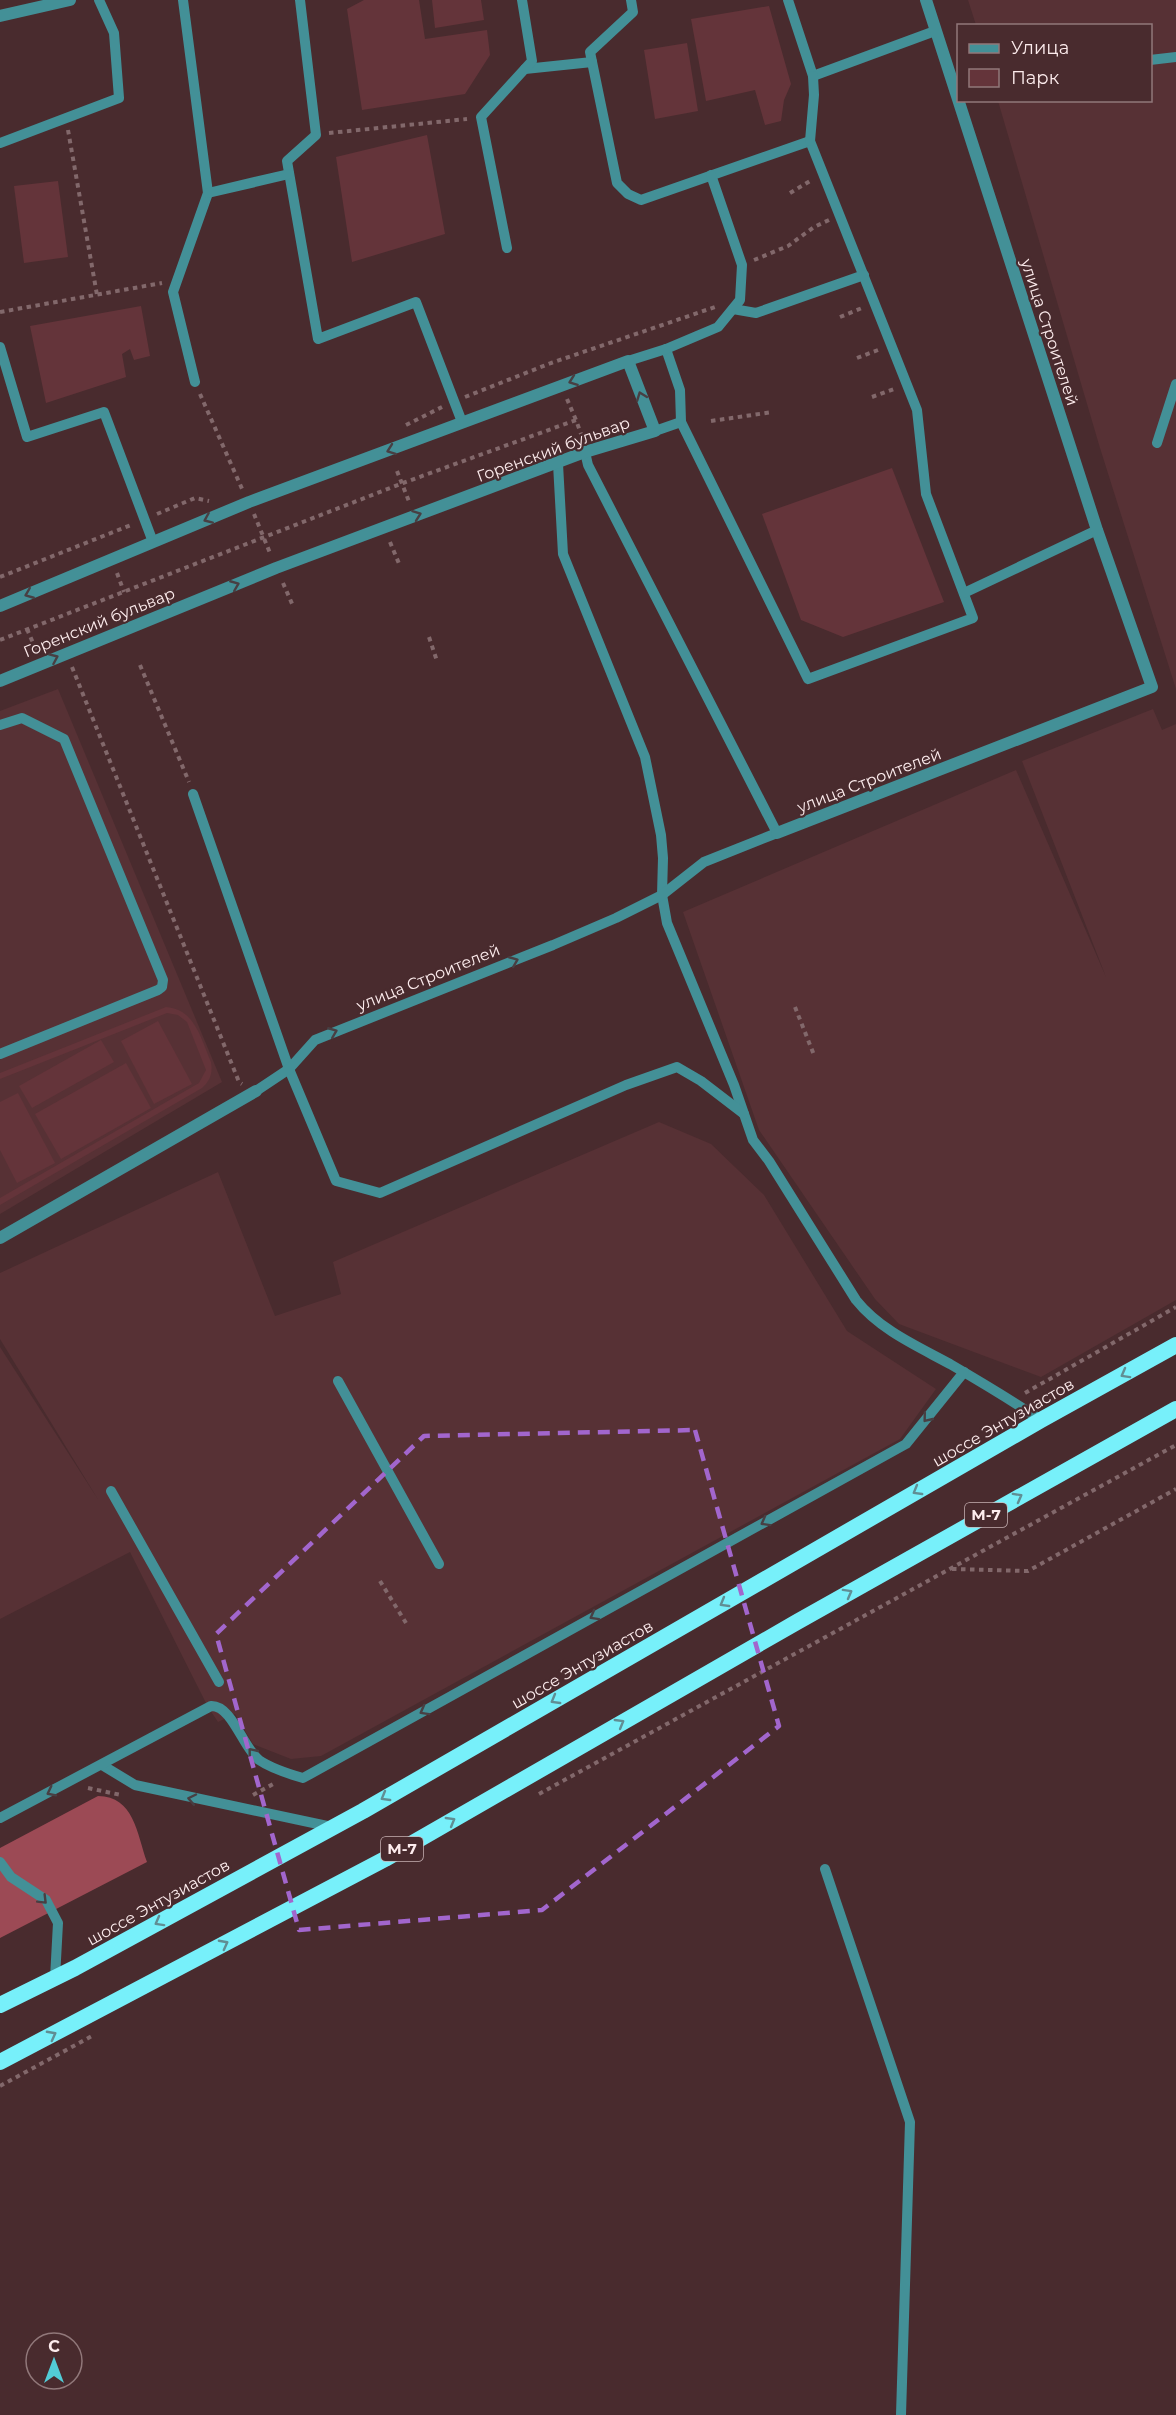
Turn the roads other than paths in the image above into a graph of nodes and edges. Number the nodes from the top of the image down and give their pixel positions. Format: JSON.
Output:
{"nodes":[{"id":1,"x":70,"y":0,"type":"edge"},
{"id":2,"x":99,"y":0,"type":"edge"},
{"id":3,"x":183,"y":0,"type":"edge"},
{"id":4,"x":300,"y":0,"type":"edge"},
{"id":5,"x":522,"y":0,"type":"edge"},
{"id":6,"x":631,"y":0,"type":"edge"},
{"id":7,"x":788,"y":0,"type":"edge"},
{"id":8,"x":926,"y":0,"type":"edge"},
{"id":9,"x":52,"y":2,"type":"edge"},
{"id":10,"x":0,"y":16,"type":"edge"},
{"id":11,"x":935,"y":31,"type":"junction"},
{"id":12,"x":1176,"y":57,"type":"edge"},
{"id":13,"x":1152,"y":60,"type":"edge"},
{"id":14,"x":592,"y":62,"type":"junction"},
{"id":15,"x":525,"y":69,"type":"junction"},
{"id":16,"x":813,"y":76,"type":"junction"},
{"id":17,"x":957,"y":99,"type":"edge"},
{"id":18,"x":958,"y":102,"type":"edge"},
{"id":19,"x":810,"y":141,"type":"junction"},
{"id":20,"x":0,"y":143,"type":"edge"},
{"id":21,"x":289,"y":174,"type":"junction"},
{"id":22,"x":711,"y":175,"type":"junction"},
{"id":23,"x":208,"y":193,"type":"junction"},
{"id":24,"x":507,"y":248,"type":"dead end"},
{"id":25,"x":864,"y":275,"type":"junction"},
{"id":26,"x":733,"y":309,"type":"junction"},
{"id":27,"x":0,"y":347,"type":"edge"},
{"id":28,"x":666,"y":349,"type":"junction"},
{"id":29,"x":628,"y":361,"type":"junction"},
{"id":30,"x":195,"y":382,"type":"road end"},
{"id":31,"x":1176,"y":384,"type":"edge"},
{"id":32,"x":462,"y":422,"type":"junction"},
{"id":33,"x":681,"y":422,"type":"junction"},
{"id":34,"x":656,"y":431,"type":"junction"},
{"id":35,"x":1157,"y":443,"type":"dead end"},
{"id":36,"x":585,"y":452,"type":"junction"},
{"id":37,"x":558,"y":464,"type":"junction"},
{"id":38,"x":1097,"y":530,"type":"junction"},
{"id":39,"x":153,"y":542,"type":"junction"},
{"id":40,"x":963,"y":593,"type":"junction"},
{"id":41,"x":0,"y":606,"type":"edge"},
{"id":42,"x":0,"y":681,"type":"edge"},
{"id":43,"x":0,"y":725,"type":"edge"},
{"id":44,"x":194,"y":794,"type":"road end"},
{"id":45,"x":777,"y":833,"type":"junction"},
{"id":46,"x":662,"y":895,"type":"junction"},
{"id":47,"x":0,"y":1054,"type":"edge"},
{"id":48,"x":289,"y":1069,"type":"junction"},
{"id":49,"x":256,"y":1091,"type":"joint"},
{"id":50,"x":744,"y":1114,"type":"junction"},
{"id":51,"x":0,"y":1238,"type":"edge"},
{"id":52,"x":1176,"y":1345,"type":"edge"},
{"id":53,"x":964,"y":1372,"type":"junction"},
{"id":54,"x":338,"y":1381,"type":"dead end"},
{"id":55,"x":1176,"y":1409,"type":"edge"},
{"id":56,"x":1041,"y":1420,"type":"junction"},
{"id":57,"x":111,"y":1491,"type":"dead end"},
{"id":58,"x":440,"y":1564,"type":"dead end"},
{"id":59,"x":219,"y":1682,"type":"dead end"},
{"id":60,"x":102,"y":1765,"type":"junction"},
{"id":61,"x":0,"y":1818,"type":"edge"},
{"id":62,"x":332,"y":1827,"type":"junction"},
{"id":63,"x":0,"y":1862,"type":"edge"},
{"id":64,"x":825,"y":1869,"type":"dead end"},
{"id":65,"x":55,"y":1978,"type":"junction"},
{"id":66,"x":0,"y":2005,"type":"edge"},
{"id":67,"x":0,"y":2062,"type":"edge"},
{"id":68,"x":901,"y":2415,"type":"edge"}],
"edges":[{"from":1,"to":9,"type":"street"},
{"from":2,"to":20,"type":"lane"},
{"from":3,"to":23,"type":"lane"},
{"from":4,"to":21,"type":"lane"},
{"from":5,"to":15,"type":"lane"},
{"from":6,"to":14,"type":"lane"},
{"from":7,"to":16,"type":"lane"},
{"from":8,"to":11,"type":"street","name":"улица Строителей"},
{"from":9,"to":10,"type":"street"},
{"from":11,"to":16,"type":"lane"},
{"from":11,"to":17,"type":"street","name":"улица Строителей"},
{"from":12,"to":13,"type":"lane"},
{"from":14,"to":15,"type":"lane"},
{"from":14,"to":22,"type":"lane"},
{"from":15,"to":24,"type":"lane"},
{"from":16,"to":19,"type":"lane"},
{"from":18,"to":38,"type":"street","name":"улица Строителей"},
{"from":19,"to":22,"type":"lane"},
{"from":19,"to":25,"type":"lane"},
{"from":21,"to":23,"type":"lane"},
{"from":21,"to":32,"type":"lane"},
{"from":22,"to":26,"type":"lane"},
{"from":23,"to":30,"type":"lane"},
{"from":25,"to":26,"type":"lane"},
{"from":25,"to":40,"type":"lane"},
{"from":26,"to":28,"type":"lane"},
{"from":27,"to":39,"type":"lane"},
{"from":28,"to":29,"type":"lane"},
{"from":28,"to":33,"type":"lane"},
{"from":29,"to":32,"type":"street","one_way":true},
{"from":34,"to":29,"type":"street","name":"Горенский бульвар","one_way":true},
{"from":31,"to":35,"type":"lane"},
{"from":32,"to":39,"type":"street","one_way":true},
{"from":33,"to":34,"type":"lane"},
{"from":33,"to":40,"type":"lane"},
{"from":34,"to":36,"type":"street","name":"Горенский бульвар"},
{"from":36,"to":37,"type":"street","name":"Горенский бульвар"},
{"from":36,"to":45,"type":"lane"},
{"from":42,"to":37,"type":"street","name":"Горенский бульвар","one_way":true},
{"from":37,"to":46,"type":"lane"},
{"from":38,"to":40,"type":"lane"},
{"from":38,"to":45,"type":"street","name":"улица Строителей"},
{"from":39,"to":41,"type":"street","one_way":true},
{"from":43,"to":47,"type":"lane"},
{"from":44,"to":48,"type":"lane"},
{"from":45,"to":46,"type":"lane","name":"улица Строителей"},
{"from":48,"to":46,"type":"lane","name":"улица Строителей","one_way":true},
{"from":46,"to":50,"type":"lane"},
{"from":48,"to":49,"type":"lane","name":"улица Строителей"},
{"from":48,"to":50,"type":"lane"},
{"from":49,"to":51,"type":"street","name":"улица Строителей"},
{"from":50,"to":53,"type":"lane"},
{"from":52,"to":56,"type":"highway","name":"шоссе Энтузиастов","one_way":true},
{"from":53,"to":56,"type":"lane"},
{"from":53,"to":60,"type":"lane","one_way":true},
{"from":54,"to":58,"type":"lane"},
{"from":67,"to":55,"type":"highway","number":"М-7","one_way":true},
{"from":56,"to":62,"type":"highway","name":"шоссе Энтузиастов","one_way":true},
{"from":57,"to":59,"type":"lane"},
{"from":60,"to":61,"type":"lane","one_way":true},
{"from":62,"to":60,"type":"lane","one_way":true},
{"from":62,"to":65,"type":"highway","name":"шоссе Энтузиастов","one_way":true},
{"from":63,"to":65,"type":"lane","one_way":true},
{"from":64,"to":68,"type":"lane"},
{"from":65,"to":66,"type":"highway","name":"шоссе Энтузиастов"}]}
